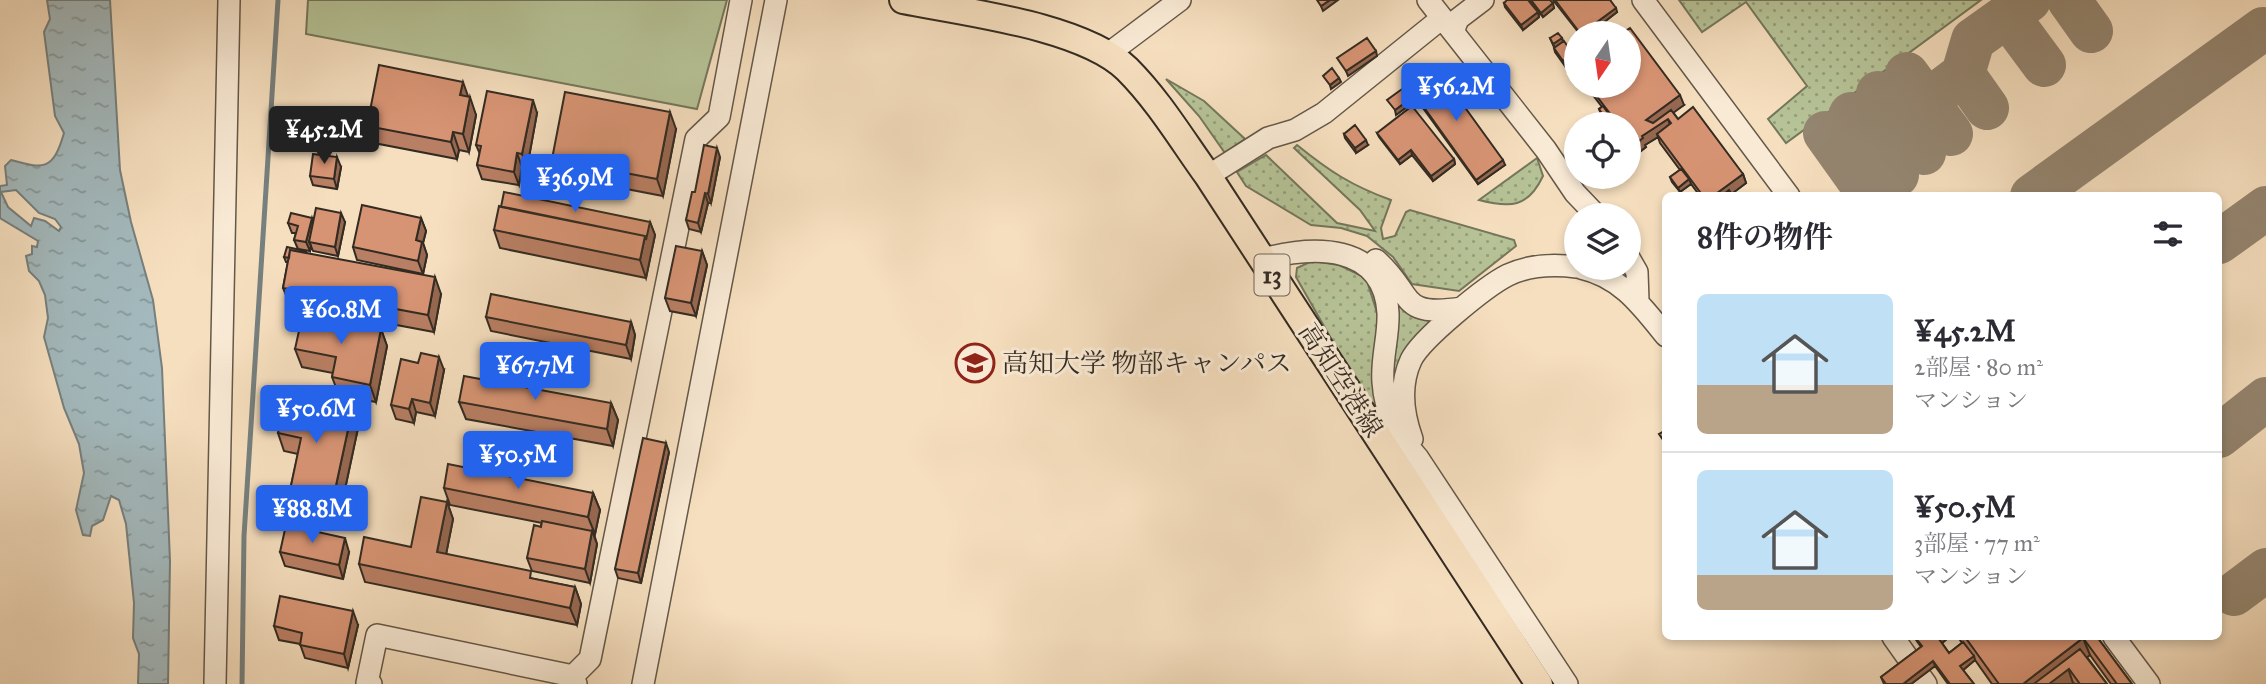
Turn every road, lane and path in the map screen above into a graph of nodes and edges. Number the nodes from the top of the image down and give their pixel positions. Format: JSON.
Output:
{"nodes":[{"id":1,"x":229,"y":0,"type":"edge"},
{"id":2,"x":741,"y":0,"type":"edge"},
{"id":3,"x":776,"y":0,"type":"edge"},
{"id":4,"x":903,"y":0,"type":"edge"},
{"id":5,"x":1180,"y":0,"type":"edge"},
{"id":6,"x":1428,"y":0,"type":"edge"},
{"id":7,"x":1483,"y":0,"type":"edge"},
{"id":8,"x":1643,"y":0,"type":"edge"},
{"id":9,"x":949,"y":4,"type":"edge"},
{"id":10,"x":1448,"y":25,"type":"junction"},
{"id":11,"x":1108,"y":54,"type":"junction"},
{"id":12,"x":1208,"y":176,"type":"junction"},
{"id":13,"x":1786,"y":192,"type":"edge"},
{"id":14,"x":1585,"y":203,"type":"edge"},
{"id":15,"x":1263,"y":259,"type":"junction"},
{"id":16,"x":1564,"y":266,"type":"edge"},
{"id":17,"x":1616,"y":280,"type":"edge"},
{"id":18,"x":1637,"y":280,"type":"edge"},
{"id":19,"x":1638,"y":301,"type":"junction"},
{"id":20,"x":1462,"y":308,"type":"junction"},
{"id":21,"x":1662,"y":331,"type":"edge"},
{"id":22,"x":1418,"y":458,"type":"junction"},
{"id":23,"x":1895,"y":640,"type":"edge"},
{"id":24,"x":2116,"y":640,"type":"edge"},
{"id":25,"x":1919,"y":674,"type":"edge"},
{"id":26,"x":574,"y":680,"type":"edge"},
{"id":27,"x":215,"y":684,"type":"edge"},
{"id":28,"x":371,"y":684,"type":"edge"},
{"id":29,"x":643,"y":684,"type":"edge"},
{"id":30,"x":1539,"y":684,"type":"edge"},
{"id":31,"x":1567,"y":684,"type":"edge"},
{"id":32,"x":2148,"y":684,"type":"edge"}],
"edges":[{"from":1,"to":27,"type":"street"},
{"from":2,"to":26,"type":"street"},
{"from":3,"to":29,"type":"street"},
{"from":4,"to":9,"type":"main road","name":"高知空港線","number":"13"},
{"from":5,"to":11,"type":"street"},
{"from":6,"to":10,"type":"street"},
{"from":7,"to":10,"type":"street"},
{"from":8,"to":13,"type":"street"},
{"from":9,"to":11,"type":"main road","name":"高知空港線","number":"13"},
{"from":10,"to":12,"type":"street"},
{"from":10,"to":14,"type":"street"},
{"from":11,"to":12,"type":"main road","name":"高知空港線","number":"13"},
{"from":12,"to":15,"type":"main road","name":"高知空港線","number":"13"},
{"from":15,"to":20,"type":"street"},
{"from":15,"to":22,"type":"street"},
{"from":15,"to":30,"type":"main road","name":"高知空港線","number":"13"},
{"from":16,"to":20,"type":"street"},
{"from":17,"to":19,"type":"street"},
{"from":18,"to":19,"type":"street"},
{"from":19,"to":21,"type":"street"},
{"from":20,"to":22,"type":"street"},
{"from":22,"to":31,"type":"street"},
{"from":23,"to":25,"type":"street"},
{"from":24,"to":32,"type":"street"},
{"from":26,"to":28,"type":"street"}]}
